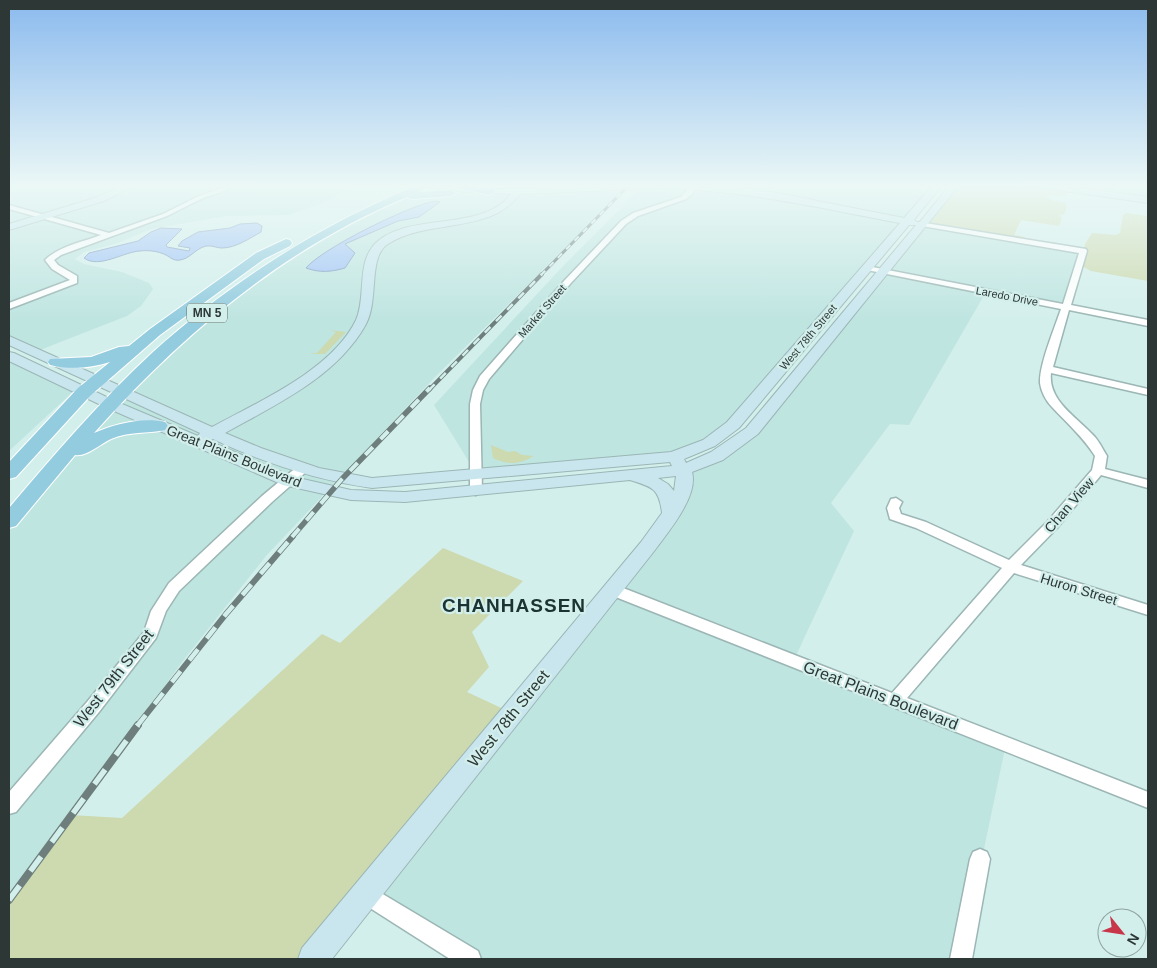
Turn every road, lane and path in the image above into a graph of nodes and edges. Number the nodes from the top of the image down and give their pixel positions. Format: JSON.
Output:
{"nodes":[{"id":1,"x":94,"y":230,"type":"edge"},
{"id":2,"x":120,"y":230,"type":"edge"},
{"id":3,"x":308,"y":230,"type":"edge"},
{"id":4,"x":330,"y":230,"type":"edge"},
{"id":5,"x":407,"y":230,"type":"edge"},
{"id":6,"x":618,"y":230,"type":"edge"},
{"id":7,"x":898,"y":230,"type":"edge"},
{"id":8,"x":917,"y":230,"type":"edge"},
{"id":9,"x":959,"y":230,"type":"edge"},
{"id":10,"x":109,"y":234,"type":"junction"},
{"id":11,"x":866,"y":268,"type":"junction"},
{"id":12,"x":883,"y":271,"type":"junction"},
{"id":13,"x":9,"y":306,"type":"edge"},
{"id":14,"x":1067,"y":307,"type":"junction"},
{"id":15,"x":1148,"y":323,"type":"edge"},
{"id":16,"x":155,"y":332,"type":"junction"},
{"id":17,"x":9,"y":340,"type":"edge"},
{"id":18,"x":9,"y":356,"type":"edge"},
{"id":19,"x":56,"y":362,"type":"junction"},
{"id":20,"x":1047,"y":369,"type":"junction"},
{"id":21,"x":97,"y":380,"type":"junction"},
{"id":22,"x":84,"y":392,"type":"junction"},
{"id":23,"x":1148,"y":392,"type":"edge"},
{"id":24,"x":116,"y":398,"type":"junction"},
{"id":25,"x":159,"y":426,"type":"junction"},
{"id":26,"x":212,"y":433,"type":"junction"},
{"id":27,"x":196,"y":442,"type":"junction"},
{"id":28,"x":679,"y":463,"type":"junction"},
{"id":29,"x":1098,"y":471,"type":"junction"},
{"id":30,"x":9,"y":473,"type":"edge"},
{"id":31,"x":296,"y":475,"type":"junction"},
{"id":32,"x":46,"y":477,"type":"junction"},
{"id":33,"x":626,"y":477,"type":"junction"},
{"id":34,"x":476,"y":483,"type":"junction"},
{"id":35,"x":1148,"y":484,"type":"edge"},
{"id":36,"x":896,"y":502,"type":"dead end"},
{"id":37,"x":671,"y":512,"type":"junction"},
{"id":38,"x":9,"y":521,"type":"edge"},
{"id":39,"x":1011,"y":567,"type":"junction"},
{"id":40,"x":613,"y":590,"type":"junction"},
{"id":41,"x":1148,"y":610,"type":"edge"},
{"id":42,"x":896,"y":700,"type":"junction"},
{"id":43,"x":1148,"y":800,"type":"edge"},
{"id":44,"x":9,"y":806,"type":"edge"},
{"id":45,"x":980,"y":859,"type":"dead end"},
{"id":46,"x":366,"y":894,"type":"junction"},
{"id":47,"x":313,"y":959,"type":"edge"},
{"id":48,"x":470,"y":959,"type":"edge"},
{"id":49,"x":960,"y":959,"type":"edge"}],
"edges":[{"from":1,"to":10,"type":"street"},
{"from":2,"to":10,"type":"street"},
{"from":3,"to":16,"type":"main road","number":"MN 5"},
{"from":4,"to":24,"type":"main road","number":"MN 5"},
{"from":5,"to":26,"type":"street"},
{"from":6,"to":34,"type":"street","name":"Market Street"},
{"from":7,"to":11,"type":"street","name":"West 78th Street"},
{"from":8,"to":12,"type":"street","name":"West 78th Street"},
{"from":9,"to":14,"type":"street","name":"Chan View"},
{"from":10,"to":13,"type":"street"},
{"from":11,"to":12,"type":"street","name":"Laredo Drive"},
{"from":11,"to":28,"type":"street","name":"West 78th Street"},
{"from":12,"to":14,"type":"street","name":"Laredo Drive"},
{"from":12,"to":28,"type":"street","name":"West 78th Street"},
{"from":14,"to":15,"type":"street","name":"Laredo Drive"},
{"from":14,"to":20,"type":"street","name":"Chan View"},
{"from":16,"to":19,"type":"main road"},
{"from":16,"to":21,"type":"main road","number":"MN 5"},
{"from":17,"to":19,"type":"street","name":"Great Plains Boulevard"},
{"from":18,"to":22,"type":"street","name":"Great Plains Boulevard"},
{"from":19,"to":21,"type":"street","name":"Great Plains Boulevard"},
{"from":20,"to":23,"type":"street"},
{"from":20,"to":29,"type":"street","name":"Chan View"},
{"from":21,"to":22,"type":"main road","number":"MN 5"},
{"from":21,"to":24,"type":"street","name":"Great Plains Boulevard"},
{"from":22,"to":24,"type":"street","name":"Great Plains Boulevard"},
{"from":22,"to":30,"type":"main road","number":"MN 5"},
{"from":24,"to":25,"type":"street","name":"Great Plains Boulevard"},
{"from":24,"to":26,"type":"street","name":"Great Plains Boulevard"},
{"from":24,"to":32,"type":"main road","number":"MN 5"},
{"from":25,"to":27,"type":"street","name":"Great Plains Boulevard"},
{"from":25,"to":32,"type":"main road"},
{"from":26,"to":27,"type":"street"},
{"from":26,"to":31,"type":"street","name":"Great Plains Boulevard"},
{"from":27,"to":31,"type":"street","name":"Great Plains Boulevard"},
{"from":28,"to":33,"type":"street","name":"Great Plains Boulevard"},
{"from":28,"to":34,"type":"street","name":"Great Plains Boulevard"},
{"from":28,"to":37,"type":"street","name":"West 78th Street"},
{"from":29,"to":35,"type":"street"},
{"from":29,"to":39,"type":"street","name":"Chan View"},
{"from":31,"to":34,"type":"street","name":"Great Plains Boulevard"},
{"from":31,"to":44,"type":"street","name":"West 79th Street"},
{"from":32,"to":38,"type":"main road","number":"MN 5"},
{"from":33,"to":34,"type":"street","name":"Great Plains Boulevard"},
{"from":33,"to":37,"type":"street"},
{"from":36,"to":39,"type":"street","name":"Huron Street"},
{"from":37,"to":40,"type":"street","name":"West 78th Street"},
{"from":39,"to":41,"type":"street","name":"Huron Street"},
{"from":39,"to":42,"type":"street","name":"Chan View"},
{"from":40,"to":42,"type":"street","name":"Great Plains Boulevard"},
{"from":40,"to":46,"type":"street","name":"West 78th Street"},
{"from":42,"to":43,"type":"street","name":"Great Plains Boulevard"},
{"from":45,"to":49,"type":"street"},
{"from":46,"to":47,"type":"street","name":"West 78th Street"},
{"from":46,"to":48,"type":"street"}]}
